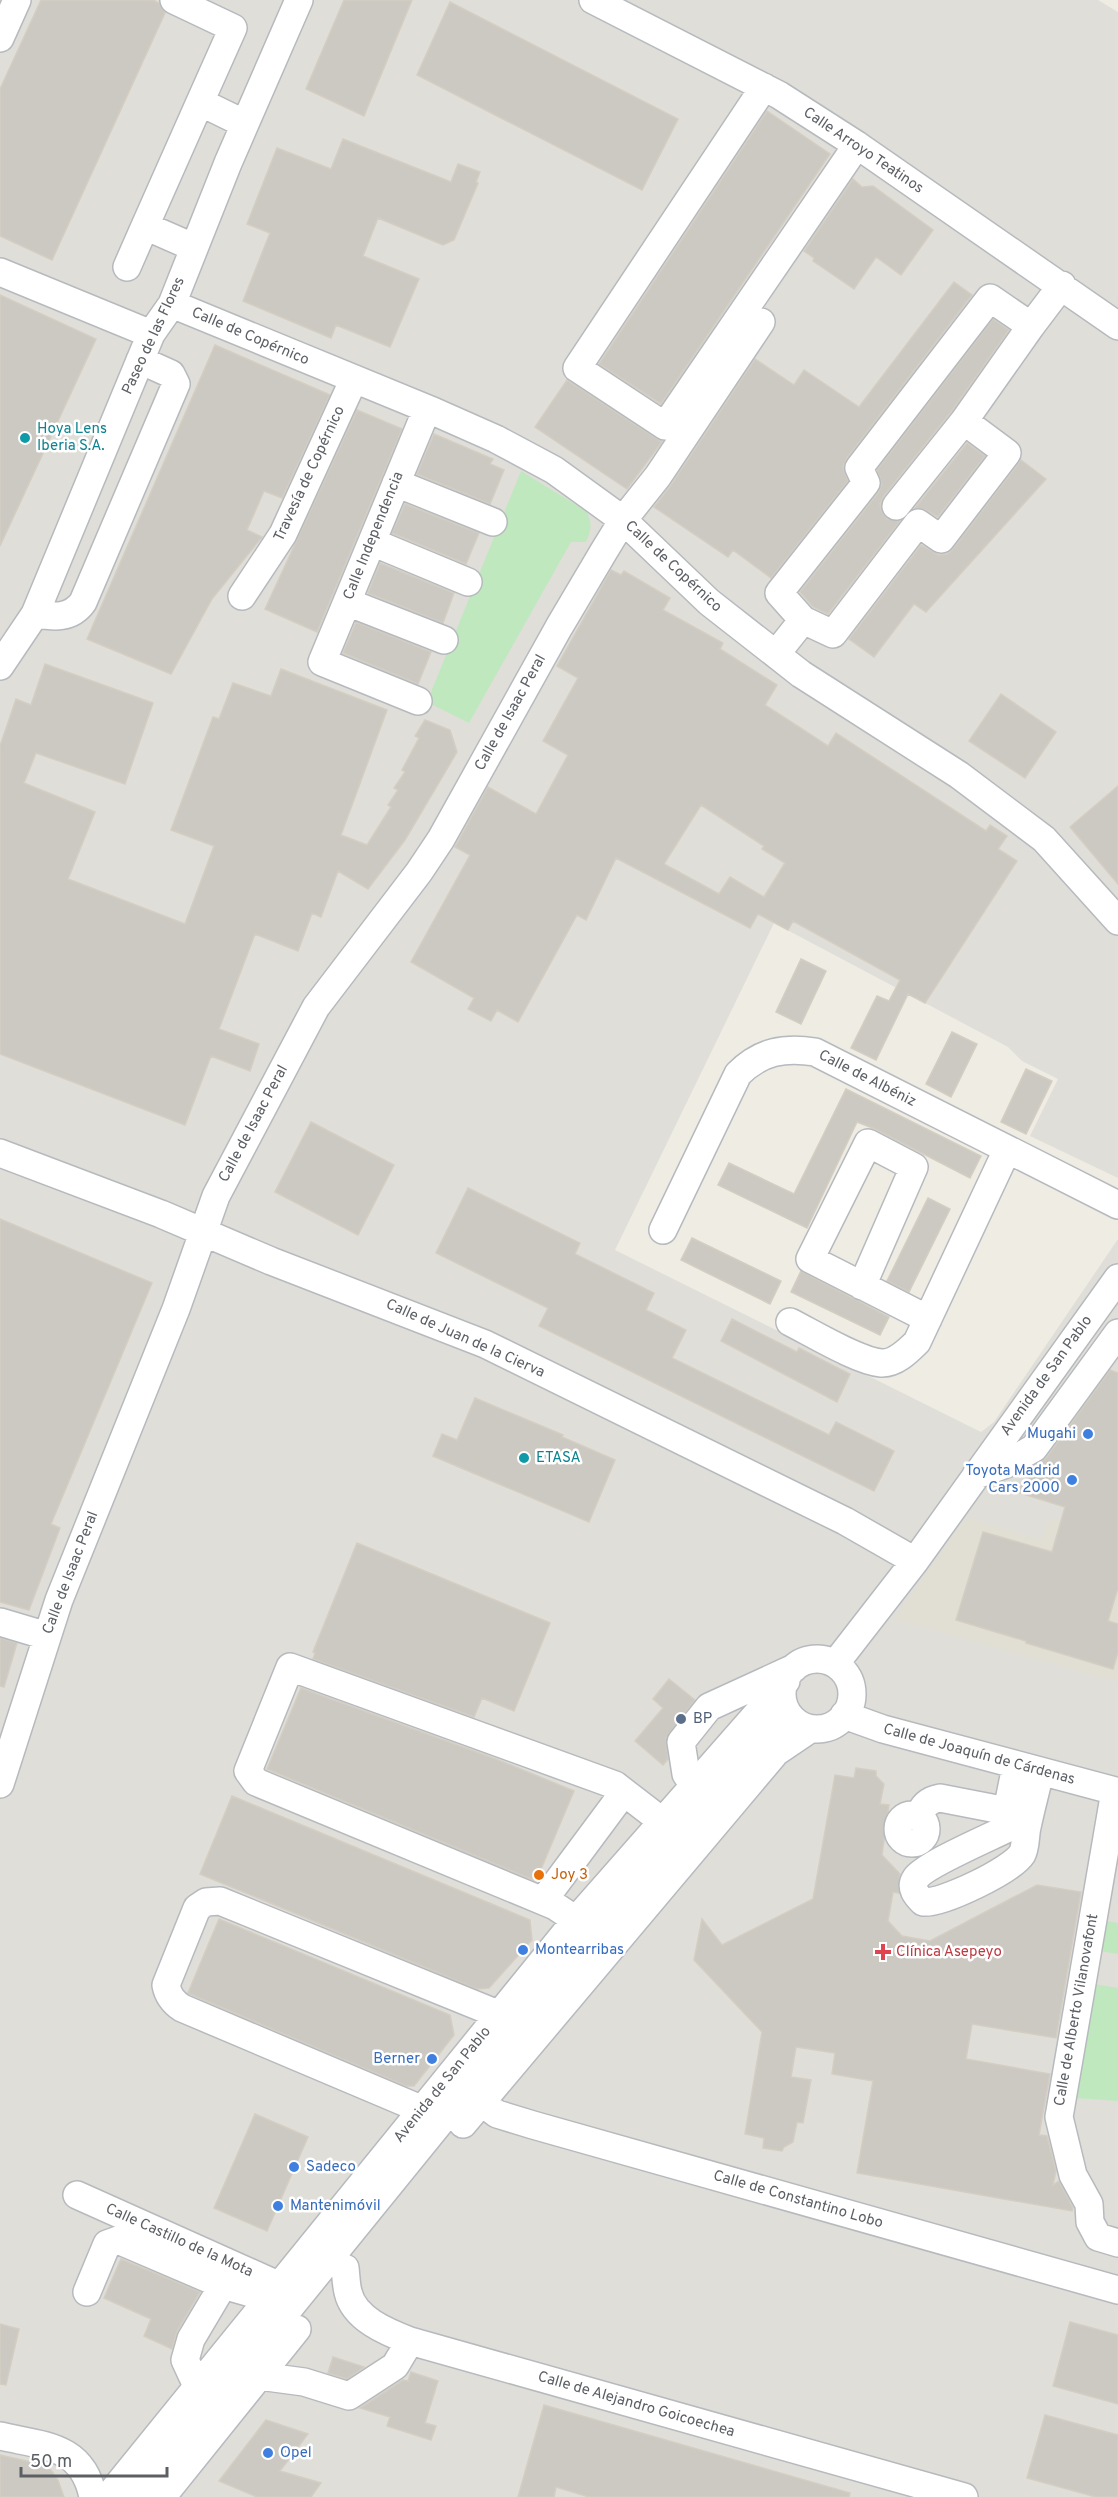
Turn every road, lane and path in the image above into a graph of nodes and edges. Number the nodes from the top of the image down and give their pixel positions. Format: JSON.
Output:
{"nodes":[{"id":1,"x":17,"y":0,"type":"edge"},
{"id":2,"x":174,"y":0,"type":"edge"},
{"id":3,"x":299,"y":0,"type":"edge"},
{"id":4,"x":593,"y":0,"type":"edge"},
{"id":5,"x":0,"y":38,"type":"edge"},
{"id":6,"x":764,"y":87,"type":"junction"},
{"id":7,"x":200,"y":102,"type":"junction"},
{"id":8,"x":245,"y":124,"type":"junction"},
{"id":9,"x":857,"y":145,"type":"junction"},
{"id":10,"x":145,"y":226,"type":"junction"},
{"id":11,"x":193,"y":247,"type":"junction"},
{"id":12,"x":127,"y":267,"type":"dead end"},
{"id":13,"x":0,"y":272,"type":"edge"},
{"id":14,"x":1062,"y":285,"type":"junction"},
{"id":15,"x":172,"y":304,"type":"junction"},
{"id":16,"x":761,"y":322,"type":"dead end"},
{"id":17,"x":1031,"y":326,"type":"junction"},
{"id":18,"x":1118,"y":326,"type":"edge"},
{"id":19,"x":151,"y":334,"type":"junction"},
{"id":20,"x":140,"y":360,"type":"junction"},
{"id":21,"x":354,"y":379,"type":"junction"},
{"id":22,"x":427,"y":409,"type":"junction"},
{"id":23,"x":964,"y":421,"type":"junction"},
{"id":24,"x":396,"y":483,"type":"junction"},
{"id":25,"x":866,"y":483,"type":"junction"},
{"id":26,"x":896,"y":506,"type":"junction"},
{"id":27,"x":623,"y":520,"type":"junction"},
{"id":28,"x":493,"y":522,"type":"dead end"},
{"id":29,"x":918,"y":523,"type":"junction"},
{"id":30,"x":372,"y":542,"type":"junction"},
{"id":31,"x":468,"y":582,"type":"dead end"},
{"id":32,"x":242,"y":596,"type":"dead end"},
{"id":33,"x":347,"y":602,"type":"junction"},
{"id":34,"x":35,"y":614,"type":"junction"},
{"id":35,"x":803,"y":620,"type":"junction"},
{"id":36,"x":444,"y":640,"type":"dead end"},
{"id":37,"x":776,"y":654,"type":"junction"},
{"id":38,"x":0,"y":666,"type":"edge"},
{"id":39,"x":418,"y":701,"type":"dead end"},
{"id":40,"x":1118,"y":921,"type":"edge"},
{"id":41,"x":1007,"y":1150,"type":"junction"},
{"id":42,"x":0,"y":1153,"type":"edge"},
{"id":43,"x":1118,"y":1205,"type":"edge"},
{"id":44,"x":663,"y":1230,"type":"dead end"},
{"id":45,"x":202,"y":1232,"type":"junction"},
{"id":46,"x":1118,"y":1278,"type":"edge"},
{"id":47,"x":862,"y":1286,"type":"junction"},
{"id":48,"x":928,"y":1319,"type":"junction"},
{"id":49,"x":790,"y":1322,"type":"dead end"},
{"id":50,"x":1118,"y":1333,"type":"edge"},
{"id":51,"x":976,"y":1475,"type":"junction"},
{"id":52,"x":915,"y":1560,"type":"junction"},
{"id":53,"x":0,"y":1622,"type":"edge"},
{"id":54,"x":47,"y":1636,"type":"junction"},
{"id":55,"x":836,"y":1664,"type":"junction"},
{"id":56,"x":795,"y":1672,"type":"junction"},
{"id":57,"x":844,"y":1715,"type":"junction"},
{"id":58,"x":799,"y":1722,"type":"junction"},
{"id":59,"x":1028,"y":1769,"type":"junction"},
{"id":60,"x":0,"y":1784,"type":"edge"},
{"id":61,"x":695,"y":1787,"type":"junction"},
{"id":62,"x":1115,"y":1791,"type":"joint"},
{"id":63,"x":624,"y":1792,"type":"junction"},
{"id":64,"x":1007,"y":1811,"type":"junction"},
{"id":65,"x":918,"y":1817,"type":"dead end"},
{"id":66,"x":663,"y":1822,"type":"junction"},
{"id":67,"x":543,"y":1901,"type":"junction"},
{"id":68,"x":576,"y":1920,"type":"junction"},
{"id":69,"x":500,"y":2015,"type":"junction"},
{"id":70,"x":481,"y":2102,"type":"junction"},
{"id":71,"x":423,"y":2109,"type":"junction"},
{"id":72,"x":77,"y":2195,"type":"dead end"},
{"id":73,"x":1118,"y":2243,"type":"edge"},
{"id":74,"x":345,"y":2268,"type":"junction"},
{"id":75,"x":274,"y":2284,"type":"junction"},
{"id":76,"x":223,"y":2285,"type":"junction"},
{"id":77,"x":1118,"y":2290,"type":"edge"},
{"id":78,"x":87,"y":2292,"type":"dead end"},
{"id":79,"x":410,"y":2341,"type":"junction"},
{"id":80,"x":260,"y":2376,"type":"junction"},
{"id":81,"x":198,"y":2388,"type":"junction"},
{"id":82,"x":0,"y":2436,"type":"edge"},
{"id":83,"x":93,"y":2497,"type":"edge"},
{"id":84,"x":108,"y":2497,"type":"edge"},
{"id":85,"x":136,"y":2497,"type":"edge"},
{"id":86,"x":162,"y":2497,"type":"edge"},
{"id":87,"x":964,"y":2497,"type":"edge"}],
"edges":[{"from":1,"to":5,"type":"street"},
{"from":2,"to":7,"type":"street"},
{"from":3,"to":8,"type":"street","name":"Paseo de las Flores"},
{"from":4,"to":6,"type":"street","name":"Calle Arroyo Teatinos"},
{"from":6,"to":9,"type":"street","name":"Calle Arroyo Teatinos"},
{"from":6,"to":9,"type":"street"},
{"from":7,"to":8,"type":"street"},
{"from":7,"to":10,"type":"street"},
{"from":8,"to":11,"type":"street","name":"Paseo de las Flores"},
{"from":9,"to":14,"type":"street","name":"Calle Arroyo Teatinos"},
{"from":10,"to":11,"type":"street"},
{"from":10,"to":12,"type":"street"},
{"from":11,"to":15,"type":"street","name":"Paseo de las Flores"},
{"from":13,"to":19,"type":"street"},
{"from":14,"to":17,"type":"street"},
{"from":14,"to":18,"type":"street","name":"Calle Arroyo Teatinos"},
{"from":15,"to":19,"type":"street","name":"Paseo de las Flores"},
{"from":15,"to":21,"type":"street","name":"Calle de Copérnico"},
{"from":16,"to":27,"type":"street","name":"Calle de Isaac Peral"},
{"from":17,"to":23,"type":"street"},
{"from":17,"to":25,"type":"street"},
{"from":19,"to":20,"type":"street","name":"Paseo de las Flores"},
{"from":20,"to":34,"type":"street","name":"Paseo de las Flores"},
{"from":20,"to":34,"type":"street"},
{"from":21,"to":22,"type":"street","name":"Calle de Copérnico"},
{"from":21,"to":32,"type":"street","name":"Travesía de Copérnico"},
{"from":22,"to":24,"type":"street","name":"Calle Independencia"},
{"from":22,"to":27,"type":"street","name":"Calle de Copérnico"},
{"from":23,"to":26,"type":"street"},
{"from":23,"to":29,"type":"street"},
{"from":24,"to":28,"type":"street"},
{"from":24,"to":30,"type":"street","name":"Calle Independencia"},
{"from":25,"to":26,"type":"street"},
{"from":25,"to":35,"type":"street"},
{"from":26,"to":29,"type":"street"},
{"from":27,"to":37,"type":"street","name":"Calle de Copérnico"},
{"from":27,"to":45,"type":"street","name":"Calle de Isaac Peral"},
{"from":29,"to":35,"type":"street"},
{"from":30,"to":31,"type":"street"},
{"from":30,"to":33,"type":"street","name":"Calle Independencia"},
{"from":33,"to":36,"type":"street"},
{"from":33,"to":39,"type":"street","name":"Calle Independencia"},
{"from":34,"to":38,"type":"street","name":"Paseo de las Flores"},
{"from":35,"to":37,"type":"street"},
{"from":37,"to":40,"type":"street","name":"Calle de Copérnico"},
{"from":41,"to":43,"type":"street","name":"Calle de Albéniz"},
{"from":41,"to":44,"type":"street","name":"Calle de Albéniz"},
{"from":41,"to":48,"type":"street"},
{"from":42,"to":45,"type":"street","name":"Calle de Juan de la Cierva"},
{"from":45,"to":52,"type":"street","name":"Calle de Juan de la Cierva"},
{"from":45,"to":54,"type":"street","name":"Calle de Isaac Peral"},
{"from":46,"to":51,"type":"street","name":"Avenida de San Pablo"},
{"from":47,"to":47,"type":"street"},
{"from":47,"to":48,"type":"street"},
{"from":48,"to":49,"type":"street"},
{"from":50,"to":51,"type":"street","name":"Avenida de San Pablo"},
{"from":51,"to":52,"type":"street","name":"Avenida de San Pablo"},
{"from":52,"to":55,"type":"street","name":"Avenida de San Pablo"},
{"from":53,"to":54,"type":"street"},
{"from":54,"to":60,"type":"street","name":"Calle de Isaac Peral"},
{"from":55,"to":56,"type":"street"},
{"from":55,"to":57,"type":"street"},
{"from":56,"to":58,"type":"street"},
{"from":56,"to":61,"type":"street","name":"Avenida de San Pablo"},
{"from":56,"to":61,"type":"street"},
{"from":57,"to":58,"type":"street"},
{"from":57,"to":59,"type":"street","name":"Calle de Joaquín de Cárdenas"},
{"from":58,"to":70,"type":"street"},
{"from":58,"to":85,"type":"street","name":"Avenida de San Pablo"},
{"from":59,"to":62,"type":"street","name":"Calle de Joaquín de Cárdenas"},
{"from":59,"to":64,"type":"street"},
{"from":59,"to":64,"type":"street"},
{"from":61,"to":66,"type":"street","name":"Avenida de San Pablo"},
{"from":62,"to":73,"type":"street","name":"Calle de Alberto Vilanovafont"},
{"from":63,"to":66,"type":"street"},
{"from":63,"to":67,"type":"street"},
{"from":63,"to":67,"type":"street"},
{"from":64,"to":65,"type":"street"},
{"from":66,"to":68,"type":"street","name":"Avenida de San Pablo"},
{"from":67,"to":68,"type":"street"},
{"from":68,"to":69,"type":"street","name":"Avenida de San Pablo"},
{"from":69,"to":71,"type":"street","name":"Avenida de San Pablo"},
{"from":69,"to":71,"type":"street"},
{"from":70,"to":74,"type":"street"},
{"from":70,"to":77,"type":"street","name":"Calle de Constantino Lobo"},
{"from":71,"to":75,"type":"street","name":"Avenida de San Pablo"},
{"from":72,"to":75,"type":"street","name":"Calle Castillo de la Mota"},
{"from":74,"to":79,"type":"street","name":"Calle de Alejandro Goicoechea"},
{"from":74,"to":80,"type":"street"},
{"from":75,"to":76,"type":"street"},
{"from":75,"to":81,"type":"street","name":"Avenida de San Pablo"},
{"from":76,"to":78,"type":"street"},
{"from":76,"to":81,"type":"street"},
{"from":79,"to":80,"type":"street"},
{"from":79,"to":87,"type":"street","name":"Calle de Alejandro Goicoechea"},
{"from":80,"to":86,"type":"street"},
{"from":81,"to":84,"type":"street","name":"Avenida de San Pablo"},
{"from":82,"to":83,"type":"street"}]}
